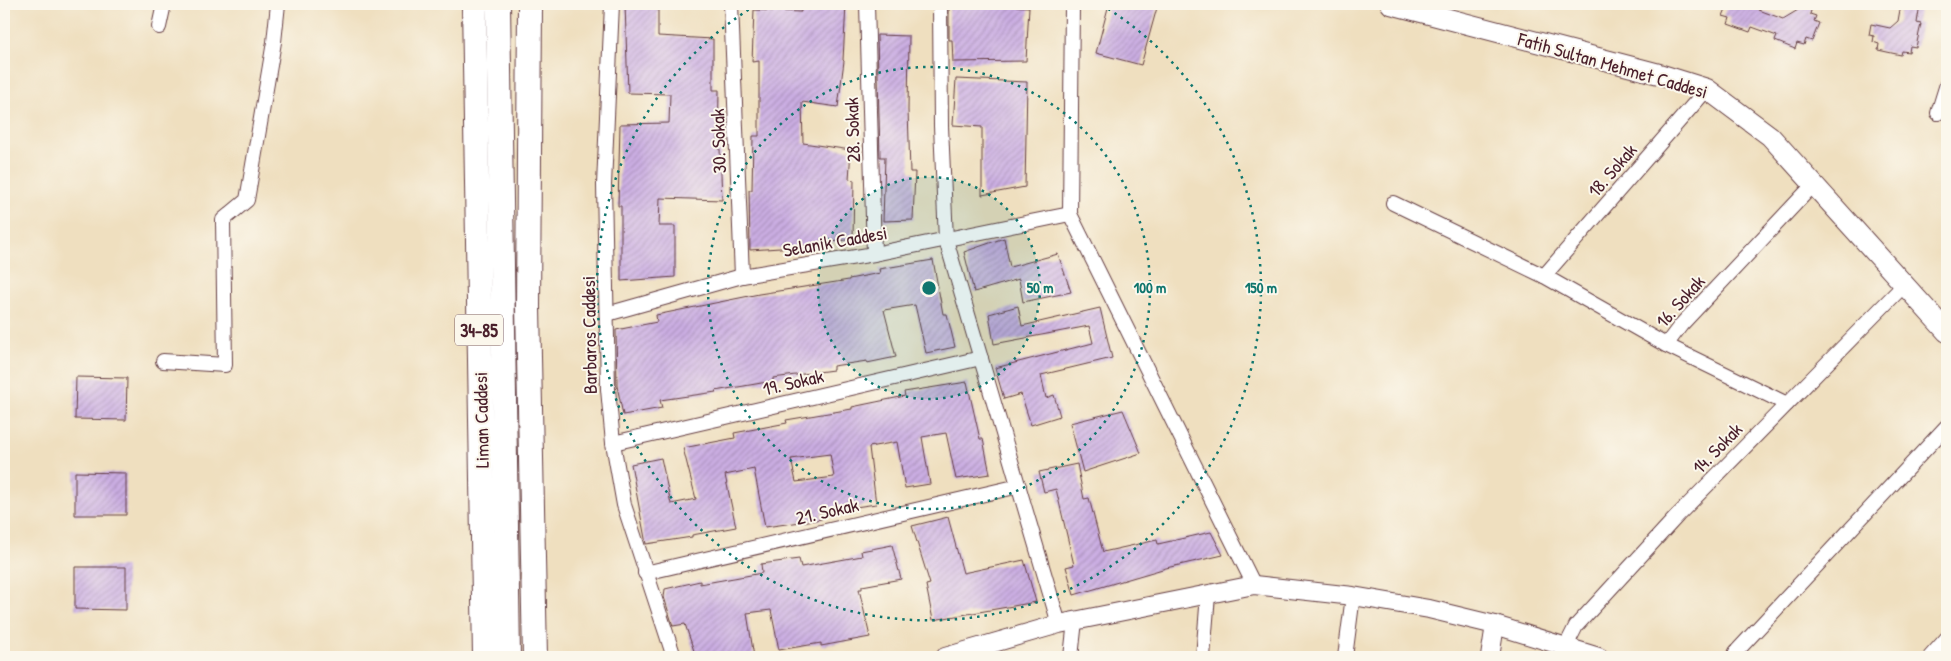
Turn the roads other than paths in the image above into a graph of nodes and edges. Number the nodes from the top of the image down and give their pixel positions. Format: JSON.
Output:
{"nodes":[{"id":1,"x":164,"y":4,"type":"edge"},
{"id":2,"x":278,"y":4,"type":"edge"},
{"id":3,"x":474,"y":4,"type":"edge"},
{"id":4,"x":498,"y":4,"type":"edge"},
{"id":5,"x":530,"y":4,"type":"edge"},
{"id":6,"x":612,"y":4,"type":"edge"},
{"id":7,"x":731,"y":4,"type":"edge"},
{"id":8,"x":867,"y":4,"type":"edge"},
{"id":9,"x":940,"y":4,"type":"edge"},
{"id":10,"x":1072,"y":4,"type":"edge"},
{"id":11,"x":1391,"y":4,"type":"edge"},
{"id":12,"x":159,"y":28,"type":"dead end"},
{"id":13,"x":1947,"y":84,"type":"edge"},
{"id":14,"x":1707,"y":89,"type":"junction"},
{"id":15,"x":1938,"y":113,"type":"dead end"},
{"id":16,"x":1814,"y":184,"type":"junction"},
{"id":17,"x":1393,"y":203,"type":"dead end"},
{"id":18,"x":1070,"y":214,"type":"junction"},
{"id":19,"x":946,"y":240,"type":"junction"},
{"id":20,"x":874,"y":254,"type":"junction"},
{"id":21,"x":742,"y":276,"type":"junction"},
{"id":22,"x":1544,"y":276,"type":"junction"},
{"id":23,"x":1904,"y":284,"type":"junction"},
{"id":24,"x":608,"y":314,"type":"junction"},
{"id":25,"x":1947,"y":332,"type":"edge"},
{"id":26,"x":1666,"y":345,"type":"junction"},
{"id":27,"x":981,"y":358,"type":"junction"},
{"id":28,"x":163,"y":361,"type":"dead end"},
{"id":29,"x":1787,"y":404,"type":"junction"},
{"id":30,"x":1947,"y":426,"type":"edge"},
{"id":31,"x":613,"y":443,"type":"junction"},
{"id":32,"x":1019,"y":486,"type":"junction"},
{"id":33,"x":645,"y":573,"type":"junction"},
{"id":34,"x":1254,"y":585,"type":"junction"},
{"id":35,"x":1208,"y":596,"type":"junction"},
{"id":36,"x":1353,"y":596,"type":"junction"},
{"id":37,"x":1067,"y":623,"type":"junction"},
{"id":38,"x":1495,"y":625,"type":"junction"},
{"id":39,"x":1947,"y":638,"type":"edge"},
{"id":40,"x":1566,"y":646,"type":"junction"},
{"id":41,"x":1590,"y":656,"type":"edge"},
{"id":42,"x":485,"y":657,"type":"edge"},
{"id":43,"x":508,"y":657,"type":"edge"},
{"id":44,"x":535,"y":657,"type":"edge"},
{"id":45,"x":674,"y":657,"type":"edge"},
{"id":46,"x":945,"y":657,"type":"edge"},
{"id":47,"x":1071,"y":657,"type":"edge"},
{"id":48,"x":1203,"y":657,"type":"edge"},
{"id":49,"x":1345,"y":657,"type":"edge"},
{"id":50,"x":1490,"y":657,"type":"edge"},
{"id":51,"x":1734,"y":657,"type":"edge"},
{"id":52,"x":1930,"y":657,"type":"edge"}],
"edges":[{"from":1,"to":12,"type":"street"},
{"from":2,"to":28,"type":"street"},
{"from":3,"to":42,"type":"highway","name":"Liman Caddesi","number":"34-85"},
{"from":4,"to":43,"type":"highway","name":"Liman Caddesi","number":"34-85"},
{"from":5,"to":44,"type":"highway"},
{"from":6,"to":24,"type":"street","name":"Barbaros Caddesi"},
{"from":7,"to":21,"type":"street","name":"30. Sokak"},
{"from":8,"to":20,"type":"street","name":"28. Sokak"},
{"from":9,"to":19,"type":"street"},
{"from":10,"to":18,"type":"street"},
{"from":11,"to":14,"type":"main road","name":"Fatih Sultan Mehmet Caddesi"},
{"from":13,"to":15,"type":"street"},
{"from":14,"to":16,"type":"main road","name":"Fatih Sultan Mehmet Caddesi"},
{"from":14,"to":22,"type":"street","name":"18. Sokak"},
{"from":16,"to":23,"type":"main road","name":"Fatih Sultan Mehmet Caddesi"},
{"from":16,"to":26,"type":"street","name":"16. Sokak"},
{"from":17,"to":22,"type":"street"},
{"from":18,"to":19,"type":"street","name":"Selanik Caddesi"},
{"from":18,"to":34,"type":"street"},
{"from":19,"to":20,"type":"street","name":"Selanik Caddesi"},
{"from":19,"to":27,"type":"street"},
{"from":20,"to":21,"type":"street","name":"Selanik Caddesi"},
{"from":21,"to":24,"type":"street","name":"Selanik Caddesi"},
{"from":22,"to":26,"type":"street"},
{"from":23,"to":25,"type":"main road","name":"Fatih Sultan Mehmet Caddesi"},
{"from":23,"to":29,"type":"street","name":"14. Sokak"},
{"from":24,"to":31,"type":"street","name":"Barbaros Caddesi"},
{"from":26,"to":29,"type":"street","name":"16. Sokak"},
{"from":27,"to":31,"type":"street","name":"19. Sokak"},
{"from":27,"to":32,"type":"street"},
{"from":29,"to":40,"type":"street","name":"14. Sokak"},
{"from":30,"to":51,"type":"street"},
{"from":31,"to":33,"type":"street","name":"Barbaros Caddesi"},
{"from":32,"to":33,"type":"street","name":"21. Sokak"},
{"from":32,"to":37,"type":"street"},
{"from":33,"to":45,"type":"street","name":"Barbaros Caddesi"},
{"from":34,"to":35,"type":"street"},
{"from":34,"to":36,"type":"street"},
{"from":35,"to":37,"type":"street"},
{"from":35,"to":48,"type":"street"},
{"from":36,"to":38,"type":"street"},
{"from":36,"to":49,"type":"street"},
{"from":37,"to":46,"type":"street"},
{"from":37,"to":47,"type":"street"},
{"from":38,"to":40,"type":"street"},
{"from":38,"to":50,"type":"street"},
{"from":39,"to":52,"type":"street"},
{"from":40,"to":41,"type":"street"}]}
